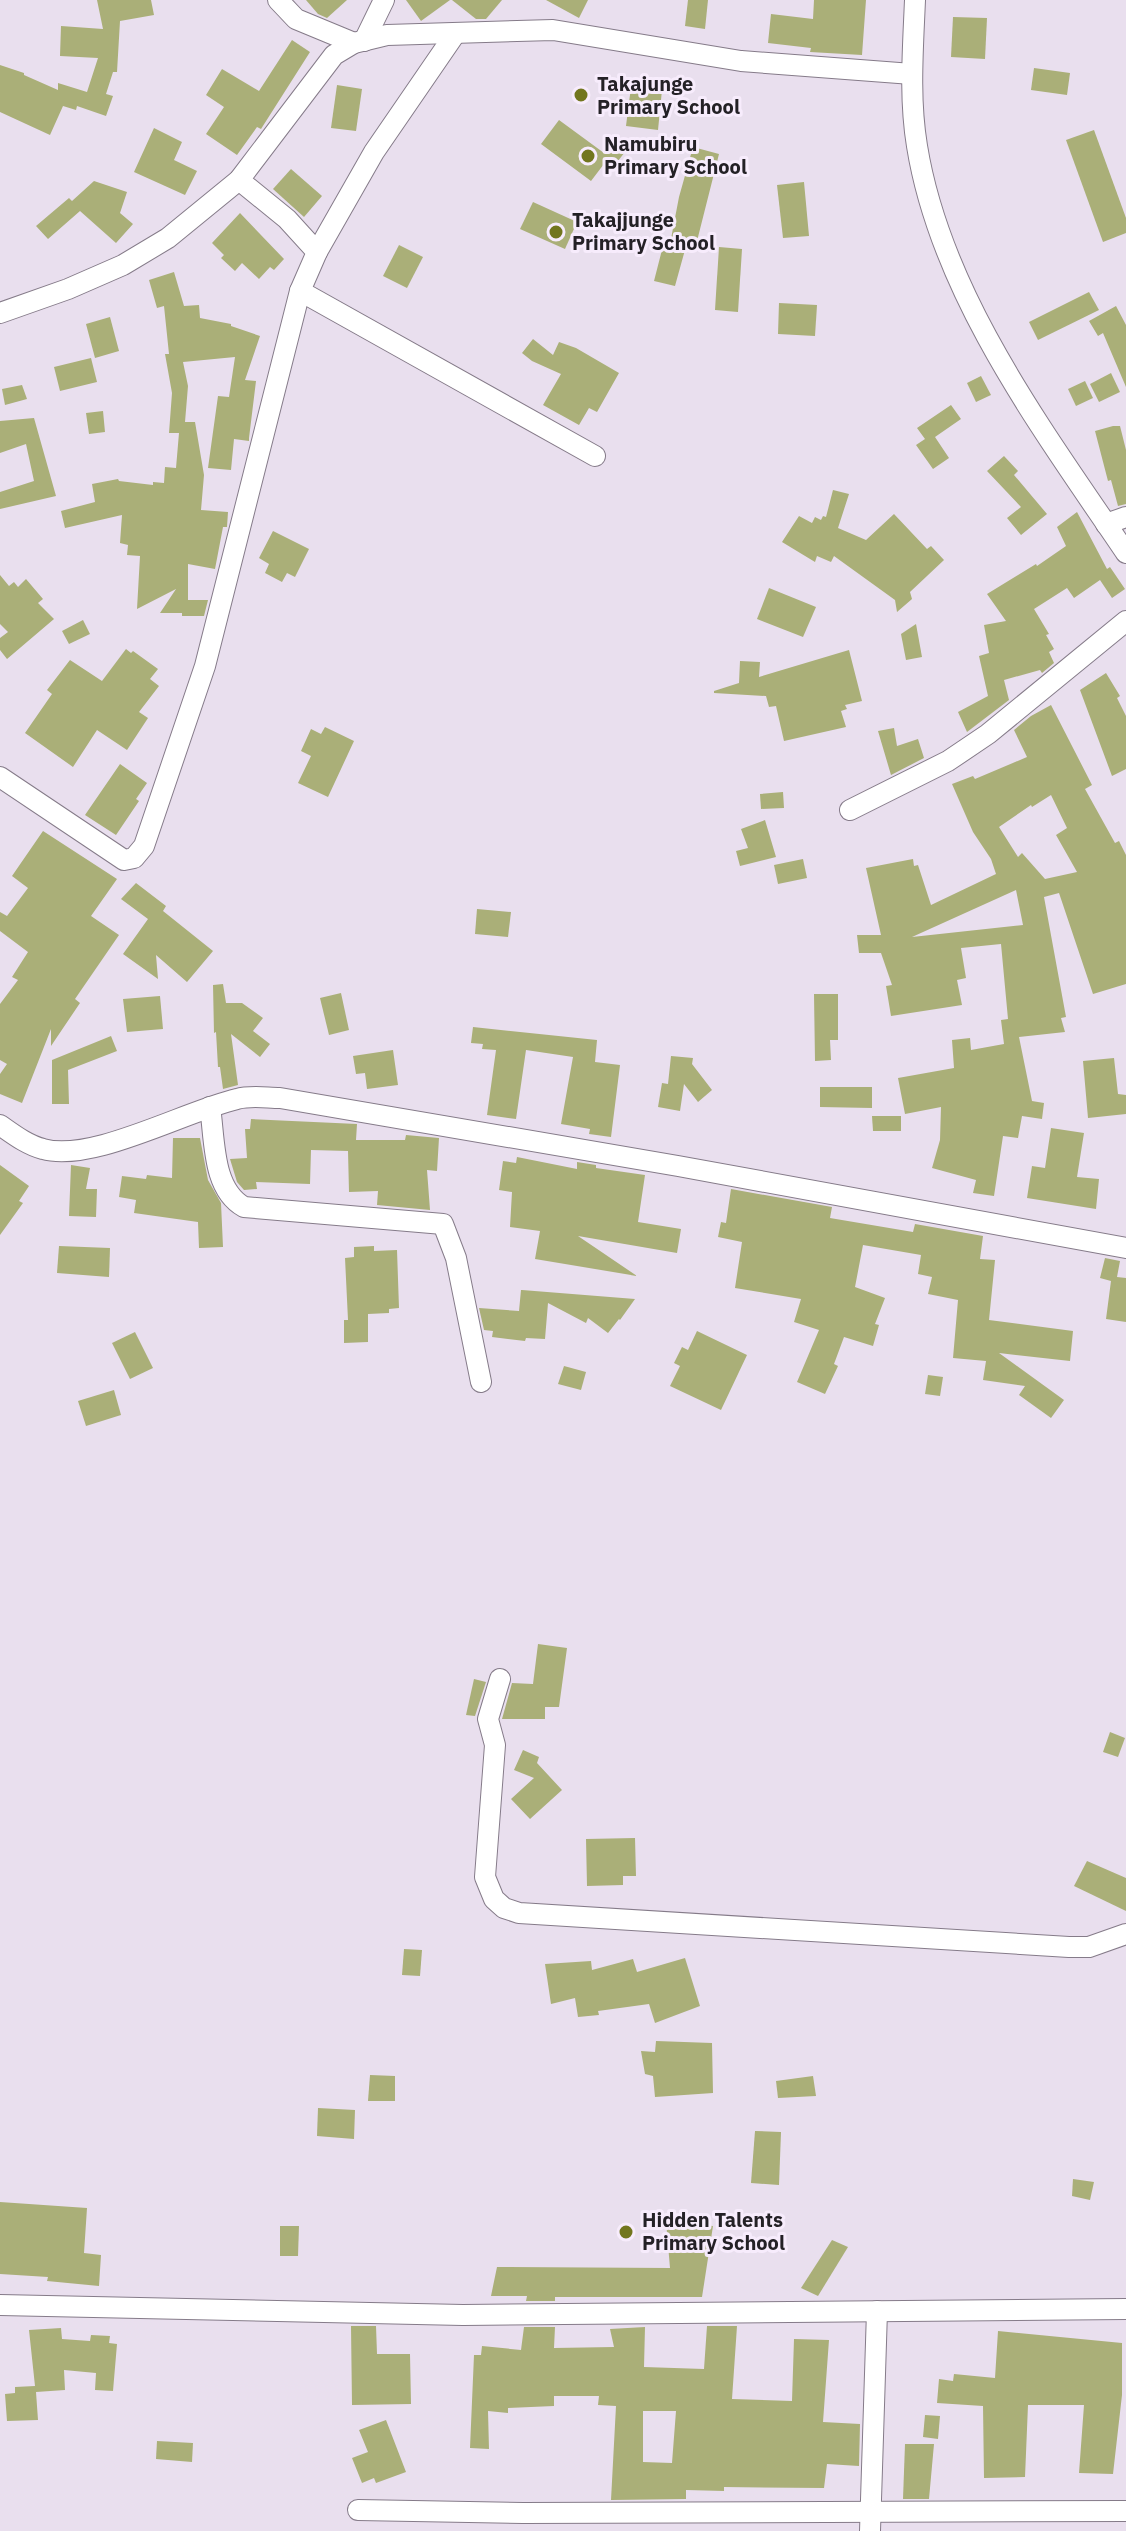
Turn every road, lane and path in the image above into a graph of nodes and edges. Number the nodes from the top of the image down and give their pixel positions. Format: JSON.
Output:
{"nodes":[{"id":1,"x":278,"y":0,"type":"edge"},
{"id":2,"x":384,"y":0,"type":"edge"},
{"id":3,"x":915,"y":0,"type":"edge"},
{"id":4,"x":455,"y":34,"type":"junction"},
{"id":5,"x":359,"y":42,"type":"junction"},
{"id":6,"x":912,"y":74,"type":"junction"},
{"id":7,"x":239,"y":180,"type":"junction"},
{"id":8,"x":317,"y":252,"type":"junction"},
{"id":9,"x":300,"y":291,"type":"junction"},
{"id":10,"x":0,"y":313,"type":"edge"},
{"id":11,"x":595,"y":456,"type":"dead end"},
{"id":12,"x":1116,"y":520,"type":"edge"},
{"id":13,"x":1126,"y":553,"type":"edge"},
{"id":14,"x":1126,"y":621,"type":"edge"},
{"id":15,"x":0,"y":777,"type":"edge"},
{"id":16,"x":850,"y":810,"type":"dead end"},
{"id":17,"x":210,"y":1107,"type":"junction"},
{"id":18,"x":0,"y":1125,"type":"edge"},
{"id":19,"x":1126,"y":1248,"type":"edge"},
{"id":20,"x":481,"y":1382,"type":"dead end"},
{"id":21,"x":500,"y":1679,"type":"dead end"},
{"id":22,"x":1126,"y":1934,"type":"edge"},
{"id":23,"x":0,"y":2305,"type":"edge"},
{"id":24,"x":1126,"y":2309,"type":"edge"},
{"id":25,"x":877,"y":2311,"type":"junction"},
{"id":26,"x":358,"y":2510,"type":"dead end"},
{"id":27,"x":1126,"y":2511,"type":"edge"},
{"id":28,"x":870,"y":2521,"type":"edge"}],
"edges":[{"from":1,"to":5,"type":"street"},
{"from":2,"to":5,"type":"street"},
{"from":3,"to":6,"type":"street"},
{"from":4,"to":5,"type":"street"},
{"from":4,"to":6,"type":"street"},
{"from":4,"to":8,"type":"street"},
{"from":5,"to":7,"type":"street"},
{"from":6,"to":12,"type":"street"},
{"from":7,"to":8,"type":"street"},
{"from":7,"to":10,"type":"street"},
{"from":8,"to":9,"type":"street"},
{"from":9,"to":11,"type":"street"},
{"from":9,"to":15,"type":"street"},
{"from":12,"to":13,"type":"street"},
{"from":14,"to":16,"type":"street"},
{"from":17,"to":18,"type":"street"},
{"from":17,"to":19,"type":"street"},
{"from":17,"to":20,"type":"street"},
{"from":21,"to":22,"type":"street"},
{"from":23,"to":25,"type":"street"},
{"from":24,"to":25,"type":"street"},
{"from":25,"to":28,"type":"street"},
{"from":26,"to":28,"type":"street"},
{"from":27,"to":28,"type":"street"}]}
